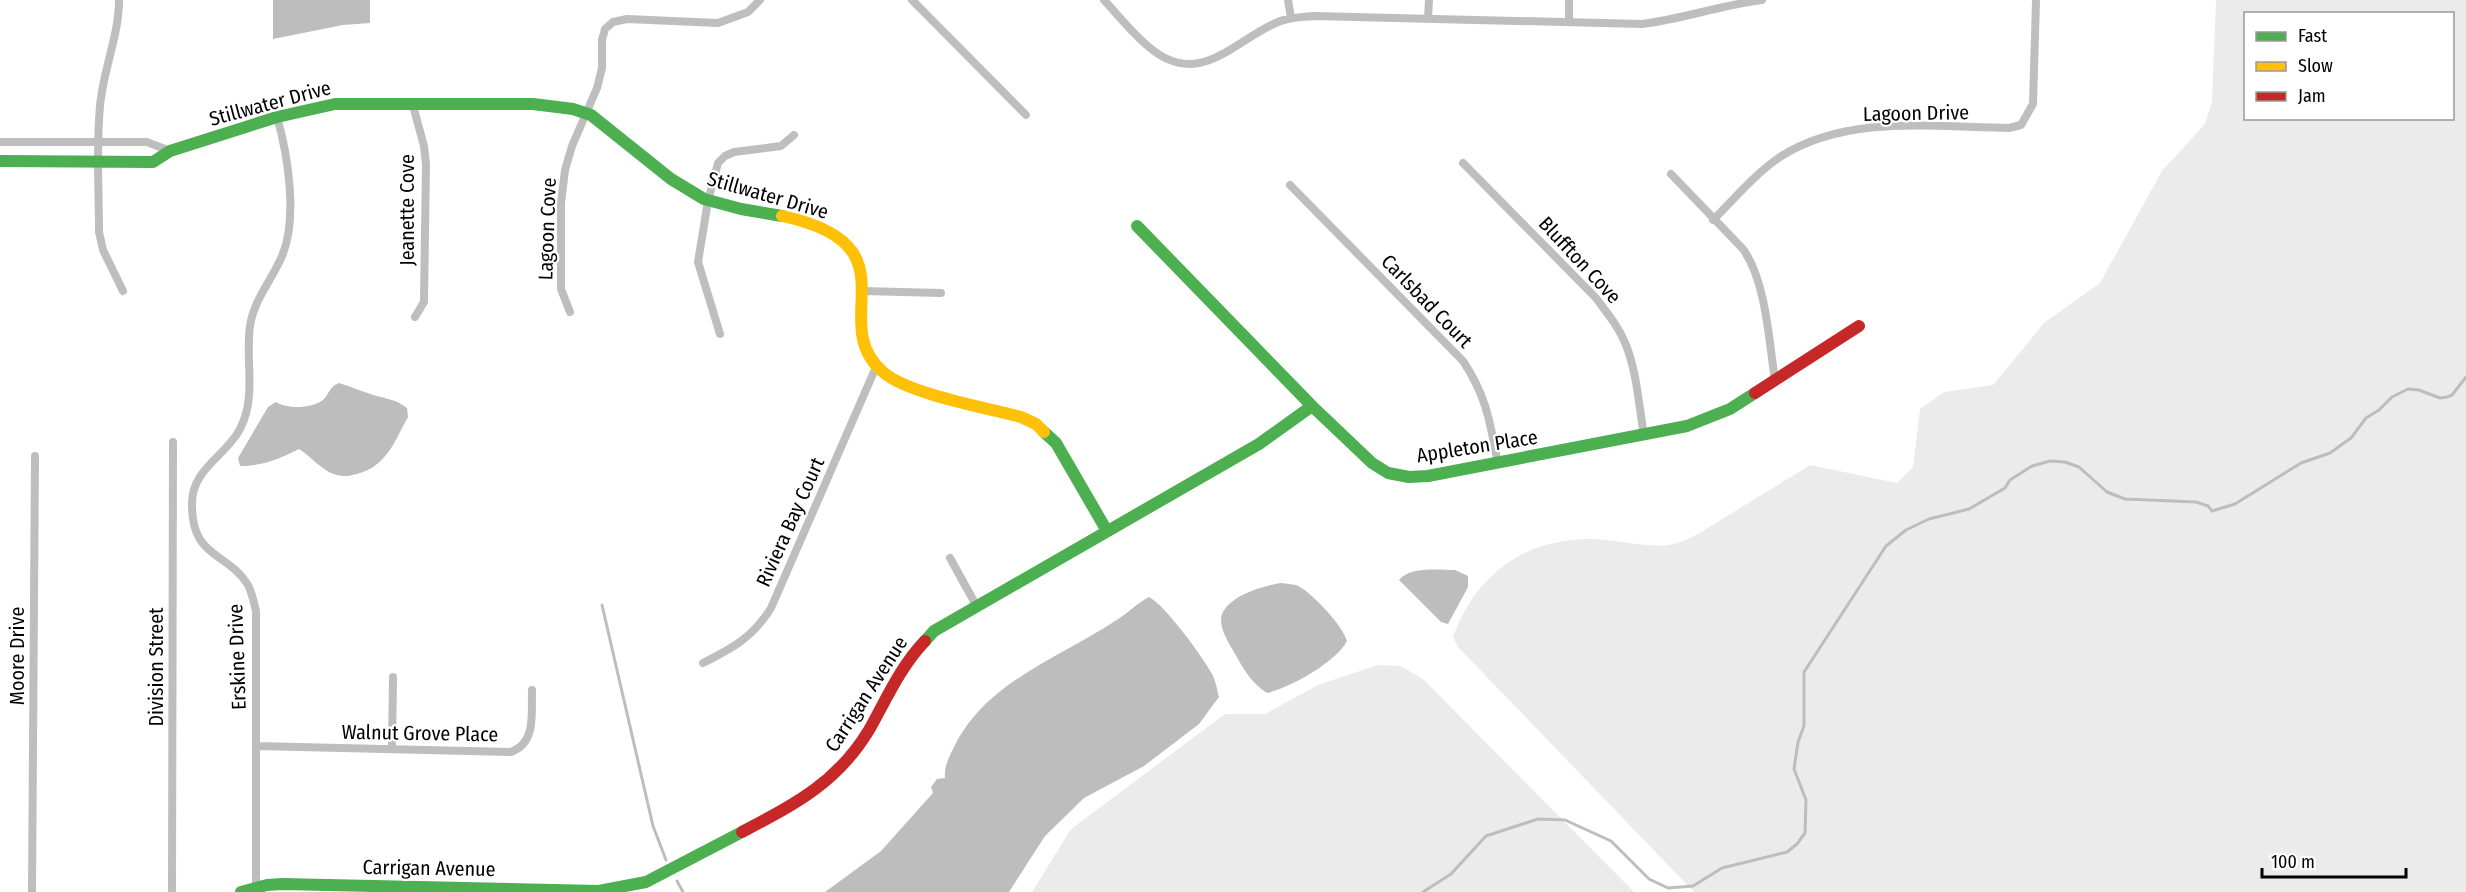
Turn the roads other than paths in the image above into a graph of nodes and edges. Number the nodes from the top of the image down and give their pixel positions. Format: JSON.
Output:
{"nodes":[{"id":1,"x":119,"y":0,"type":"edge"},
{"id":2,"x":760,"y":0,"type":"edge"},
{"id":3,"x":912,"y":0,"type":"edge"},
{"id":4,"x":1104,"y":0,"type":"edge"},
{"id":5,"x":1288,"y":0,"type":"edge"},
{"id":6,"x":1429,"y":0,"type":"edge"},
{"id":7,"x":1569,"y":0,"type":"edge"},
{"id":8,"x":1762,"y":0,"type":"edge"},
{"id":9,"x":2036,"y":0,"type":"edge"},
{"id":10,"x":1735,"y":2,"type":"edge"},
{"id":11,"x":1291,"y":18,"type":"junction"},
{"id":12,"x":1428,"y":18,"type":"junction"},
{"id":13,"x":1569,"y":22,"type":"junction"},
{"id":14,"x":412,"y":102,"type":"junction"},
{"id":15,"x":586,"y":113,"type":"junction"},
{"id":16,"x":1026,"y":115,"type":"dead end"},
{"id":17,"x":277,"y":117,"type":"junction"},
{"id":18,"x":794,"y":135,"type":"dead end"},
{"id":19,"x":99,"y":141,"type":"junction"},
{"id":20,"x":0,"y":142,"type":"edge"},
{"id":21,"x":170,"y":151,"type":"junction"},
{"id":22,"x":99,"y":160,"type":"junction"},
{"id":23,"x":0,"y":161,"type":"edge"},
{"id":24,"x":1463,"y":163,"type":"dead end"},
{"id":25,"x":1671,"y":174,"type":"dead end"},
{"id":26,"x":1290,"y":185,"type":"dead end"},
{"id":27,"x":708,"y":201,"type":"junction"},
{"id":28,"x":1713,"y":220,"type":"junction"},
{"id":29,"x":1137,"y":226,"type":"dead end"},
{"id":30,"x":123,"y":291,"type":"dead end"},
{"id":31,"x":862,"y":291,"type":"junction"},
{"id":32,"x":941,"y":293,"type":"dead end"},
{"id":33,"x":570,"y":312,"type":"dead end"},
{"id":34,"x":415,"y":317,"type":"dead end"},
{"id":35,"x":1859,"y":326,"type":"dead end"},
{"id":36,"x":720,"y":334,"type":"dead end"},
{"id":37,"x":876,"y":367,"type":"junction"},
{"id":38,"x":1775,"y":381,"type":"junction"},
{"id":39,"x":1312,"y":406,"type":"junction"},
{"id":40,"x":1644,"y":436,"type":"junction"},
{"id":41,"x":172,"y":442,"type":"dead end"},
{"id":42,"x":35,"y":456,"type":"dead end"},
{"id":43,"x":1498,"y":464,"type":"junction"},
{"id":44,"x":1107,"y":531,"type":"junction"},
{"id":45,"x":950,"y":558,"type":"dead end"},
{"id":46,"x":976,"y":605,"type":"junction"},
{"id":47,"x":703,"y":663,"type":"dead end"},
{"id":48,"x":393,"y":677,"type":"dead end"},
{"id":49,"x":532,"y":690,"type":"dead end"},
{"id":50,"x":257,"y":746,"type":"junction"},
{"id":51,"x":392,"y":749,"type":"junction"},
{"id":52,"x":256,"y":887,"type":"junction"},
{"id":53,"x":32,"y":892,"type":"edge"},
{"id":54,"x":172,"y":892,"type":"edge"},
{"id":55,"x":240,"y":892,"type":"edge"}],
"edges":[{"from":1,"to":19,"type":"street"},
{"from":2,"to":15,"type":"street"},
{"from":3,"to":16,"type":"street"},
{"from":4,"to":11,"type":"street"},
{"from":5,"to":11,"type":"street"},
{"from":6,"to":12,"type":"street"},
{"from":7,"to":13,"type":"street"},
{"from":8,"to":10,"type":"street"},
{"from":9,"to":28,"type":"street","name":"Lagoon Drive"},
{"from":10,"to":13,"type":"street"},
{"from":11,"to":12,"type":"street"},
{"from":12,"to":13,"type":"street"},
{"from":14,"to":15,"type":"street","name":"Stillwater Drive"},
{"from":14,"to":17,"type":"street","name":"Stillwater Drive"},
{"from":14,"to":34,"type":"street","name":"Jeanette Cove"},
{"from":15,"to":27,"type":"street","name":"Stillwater Drive"},
{"from":15,"to":33,"type":"street","name":"Lagoon Cove"},
{"from":17,"to":21,"type":"street","name":"Stillwater Drive"},
{"from":17,"to":50,"type":"street","name":"Erskine Drive"},
{"from":18,"to":27,"type":"street"},
{"from":19,"to":20,"type":"street"},
{"from":19,"to":21,"type":"street"},
{"from":19,"to":22,"type":"street"},
{"from":21,"to":22,"type":"street","name":"Stillwater Drive"},
{"from":22,"to":23,"type":"street","name":"Stillwater Drive"},
{"from":22,"to":30,"type":"street"},
{"from":24,"to":40,"type":"street","name":"Bluffton Cove"},
{"from":25,"to":28,"type":"street"},
{"from":26,"to":43,"type":"street","name":"Carlsbad Court"},
{"from":27,"to":31,"type":"street","name":"Stillwater Drive"},
{"from":27,"to":36,"type":"street"},
{"from":28,"to":38,"type":"street"},
{"from":29,"to":39,"type":"street","name":"Appleton Place"},
{"from":31,"to":32,"type":"street"},
{"from":31,"to":37,"type":"street","name":"Stillwater Drive"},
{"from":35,"to":38,"type":"street","name":"Appleton Place"},
{"from":37,"to":44,"type":"street","name":"Stillwater Drive"},
{"from":37,"to":47,"type":"street","name":"Riviera Bay Court"},
{"from":38,"to":40,"type":"street","name":"Appleton Place"},
{"from":39,"to":43,"type":"street","name":"Appleton Place"},
{"from":39,"to":44,"type":"street","name":"Carrigan Avenue"},
{"from":40,"to":43,"type":"street","name":"Appleton Place"},
{"from":41,"to":54,"type":"street","name":"Division Street"},
{"from":42,"to":53,"type":"street","name":"Moore Drive"},
{"from":44,"to":46,"type":"street","name":"Carrigan Avenue"},
{"from":45,"to":46,"type":"street"},
{"from":46,"to":52,"type":"street","name":"Carrigan Avenue"},
{"from":48,"to":51,"type":"street"},
{"from":49,"to":51,"type":"street","name":"Walnut Grove Place"},
{"from":50,"to":51,"type":"street","name":"Walnut Grove Place"},
{"from":50,"to":52,"type":"street","name":"Erskine Drive"},
{"from":52,"to":55,"type":"street","name":"Carrigan Avenue"}]}
